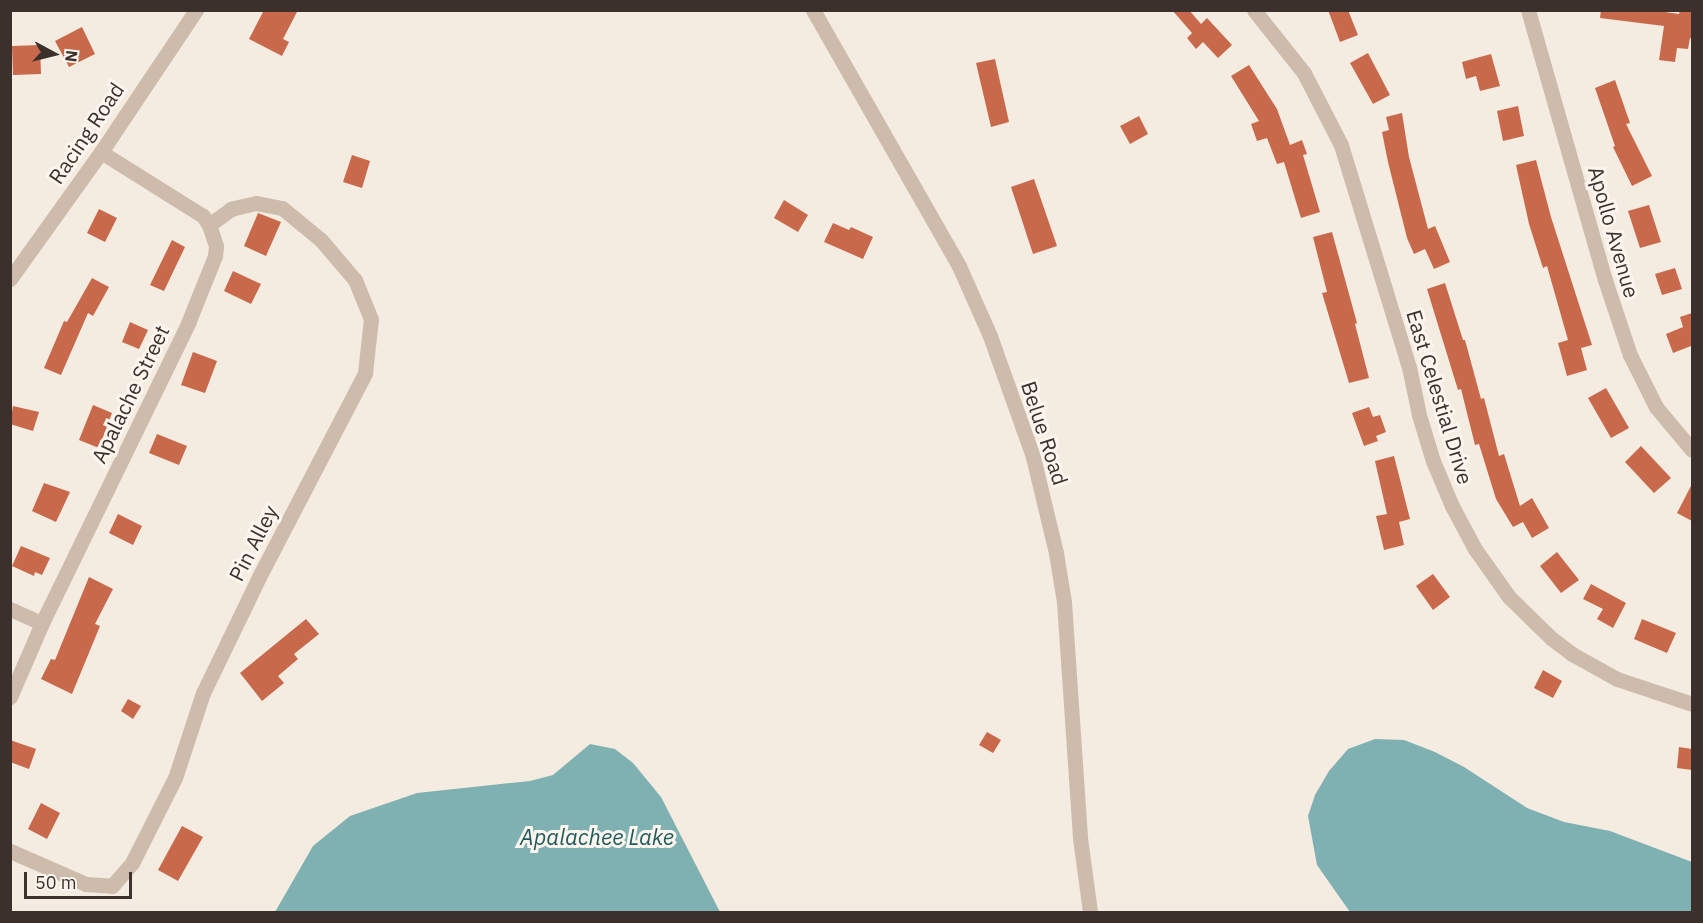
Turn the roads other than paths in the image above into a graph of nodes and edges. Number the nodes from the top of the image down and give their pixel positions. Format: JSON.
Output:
{"nodes":[{"id":1,"x":196,"y":10,"type":"edge"},
{"id":2,"x":813,"y":10,"type":"edge"},
{"id":3,"x":1254,"y":10,"type":"edge"},
{"id":4,"x":1528,"y":10,"type":"edge"},
{"id":5,"x":101,"y":152,"type":"junction"},
{"id":6,"x":209,"y":225,"type":"junction"},
{"id":7,"x":10,"y":279,"type":"edge"},
{"id":8,"x":1692,"y":450,"type":"edge"},
{"id":9,"x":10,"y":609,"type":"edge"},
{"id":10,"x":42,"y":623,"type":"junction"},
{"id":11,"x":10,"y":697,"type":"edge"},
{"id":12,"x":1692,"y":704,"type":"edge"},
{"id":13,"x":10,"y":851,"type":"edge"},
{"id":14,"x":1090,"y":912,"type":"edge"}],
"edges":[{"from":1,"to":5,"type":"street","name":"Racing Road"},
{"from":2,"to":14,"type":"street","name":"Belue Road"},
{"from":3,"to":12,"type":"street","name":"East Celestial Drive"},
{"from":4,"to":8,"type":"street","name":"Apollo Avenue"},
{"from":5,"to":6,"type":"street"},
{"from":5,"to":7,"type":"street","name":"Racing Road"},
{"from":6,"to":10,"type":"street","name":"Apalache Street"},
{"from":6,"to":13,"type":"street","name":"Pin Alley"},
{"from":9,"to":10,"type":"street"},
{"from":10,"to":11,"type":"street","name":"Apalache Street"}]}
